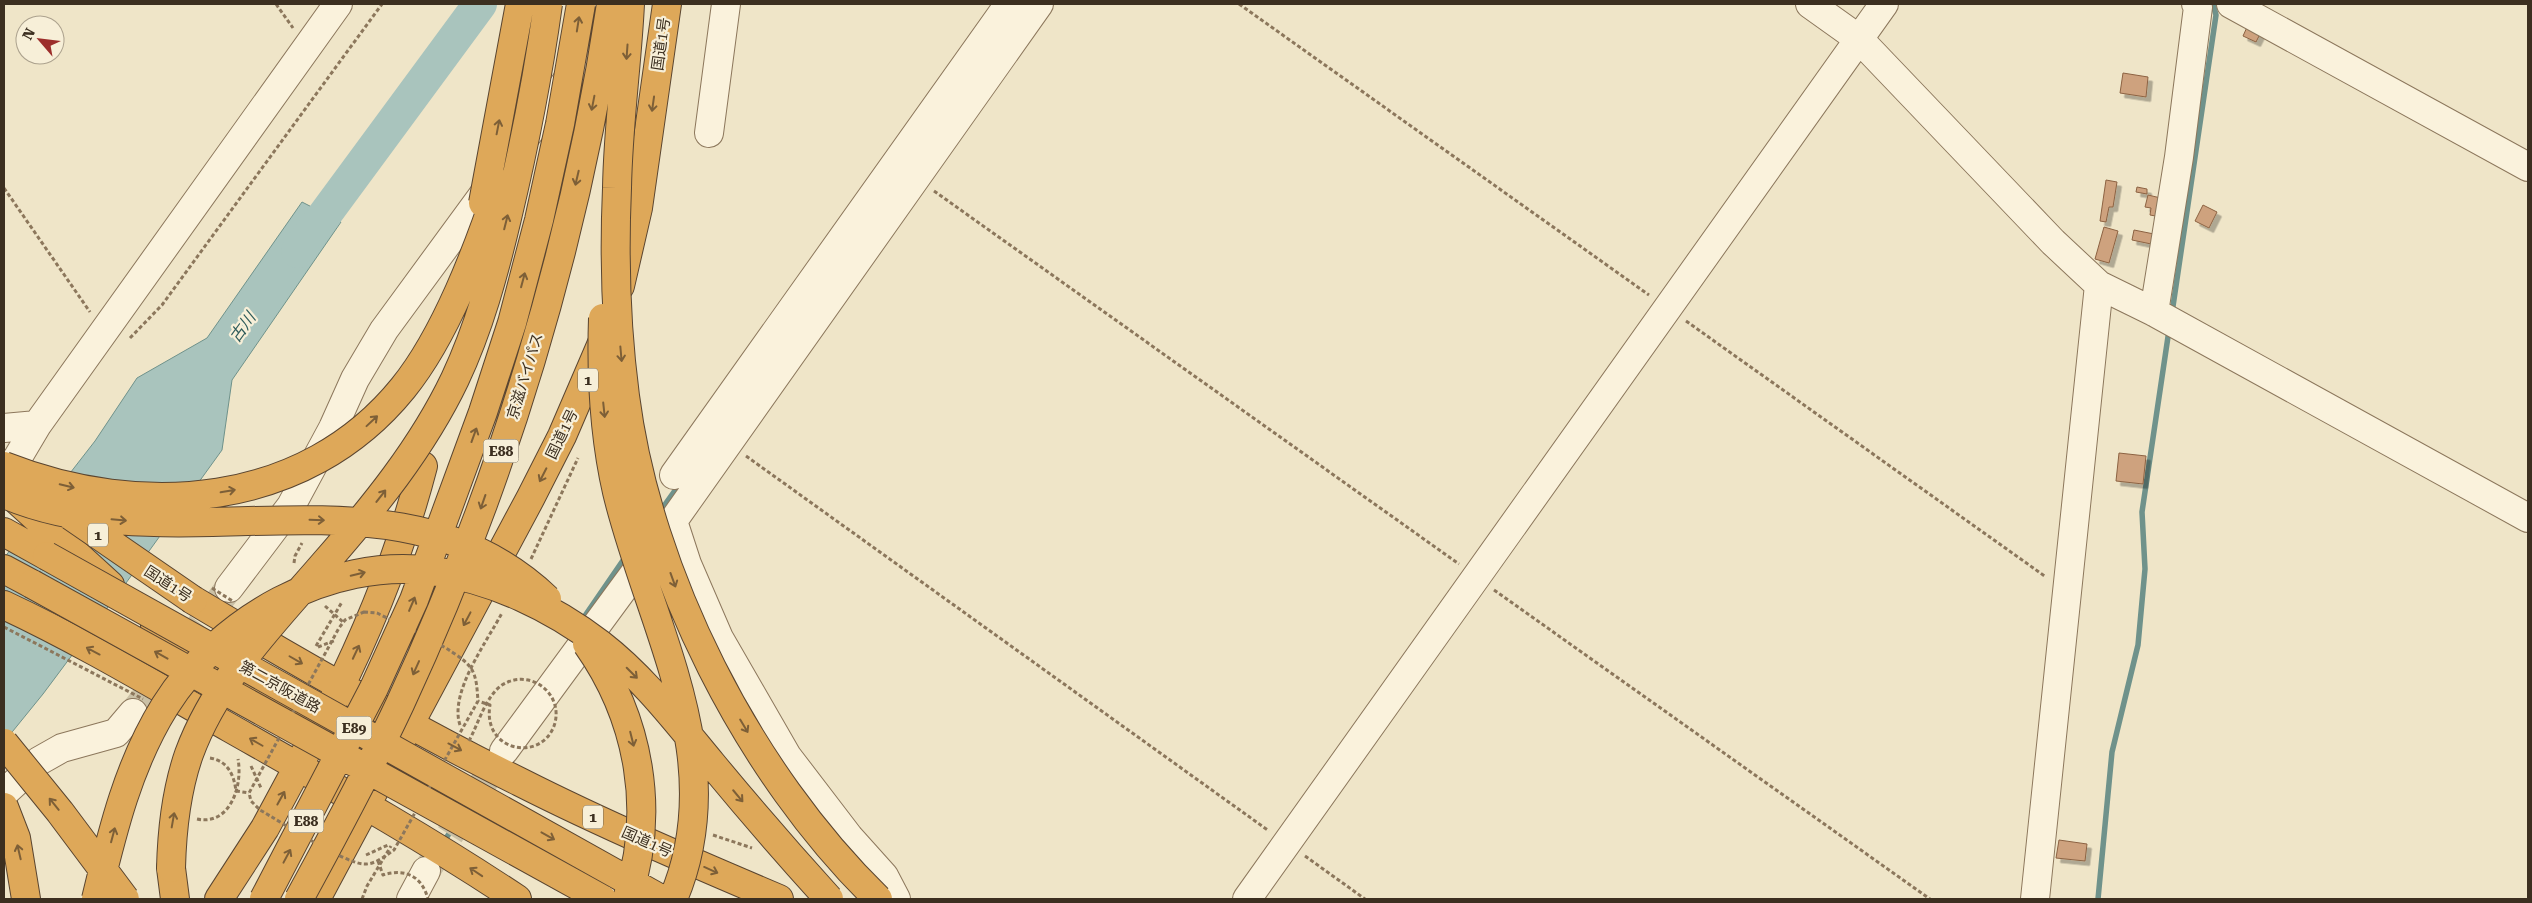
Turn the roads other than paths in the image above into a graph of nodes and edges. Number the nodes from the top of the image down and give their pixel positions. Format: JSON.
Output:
{"nodes":[{"id":1,"x":338,"y":4,"type":"edge"},
{"id":2,"x":520,"y":4,"type":"edge"},
{"id":3,"x":581,"y":4,"type":"edge"},
{"id":4,"x":611,"y":4,"type":"edge"},
{"id":5,"x":623,"y":4,"type":"edge"},
{"id":6,"x":630,"y":4,"type":"edge"},
{"id":7,"x":667,"y":4,"type":"edge"},
{"id":8,"x":726,"y":4,"type":"edge"},
{"id":9,"x":1009,"y":4,"type":"edge"},
{"id":10,"x":1039,"y":4,"type":"edge"},
{"id":11,"x":1810,"y":4,"type":"edge"},
{"id":12,"x":1884,"y":4,"type":"edge"},
{"id":13,"x":2231,"y":4,"type":"edge"},
{"id":14,"x":2199,"y":5,"type":"edge"},
{"id":15,"x":547,"y":15,"type":"edge"},
{"id":16,"x":1859,"y":39,"type":"junction"},
{"id":17,"x":709,"y":133,"type":"dead end"},
{"id":18,"x":2528,"y":167,"type":"edge"},
{"id":19,"x":906,"y":170,"type":"junction"},
{"id":20,"x":616,"y":187,"type":"junction"},
{"id":21,"x":2098,"y":285,"type":"junction"},
{"id":22,"x":2164,"y":318,"type":"junction"},
{"id":23,"x":37,"y":425,"type":"junction"},
{"id":24,"x":4,"y":428,"type":"edge"},
{"id":25,"x":720,"y":439,"type":"junction"},
{"id":26,"x":4,"y":468,"type":"edge"},
{"id":27,"x":674,"y":475,"type":"dead end"},
{"id":28,"x":4,"y":476,"type":"edge"},
{"id":29,"x":4,"y":489,"type":"edge"},
{"id":30,"x":4,"y":494,"type":"edge"},
{"id":31,"x":2528,"y":518,"type":"edge"},
{"id":32,"x":673,"y":521,"type":"junction"},
{"id":33,"x":4,"y":532,"type":"edge"},
{"id":34,"x":4,"y":568,"type":"edge"},
{"id":35,"x":229,"y":588,"type":"tunnel mouth"},
{"id":36,"x":4,"y":605,"type":"edge"},
{"id":37,"x":340,"y":685,"type":"junction"},
{"id":38,"x":142,"y":708,"type":"tunnel mouth"},
{"id":39,"x":412,"y":724,"type":"junction"},
{"id":40,"x":320,"y":727,"type":"junction"},
{"id":41,"x":4,"y":743,"type":"edge"},
{"id":42,"x":491,"y":748,"type":"tunnel mouth"},
{"id":43,"x":381,"y":761,"type":"junction"},
{"id":44,"x":298,"y":766,"type":"junction"},
{"id":45,"x":4,"y":793,"type":"edge"},
{"id":46,"x":367,"y":806,"type":"junction"},
{"id":47,"x":4,"y":807,"type":"edge"},
{"id":48,"x":426,"y":871,"type":"tunnel mouth"},
{"id":49,"x":26,"y":899,"type":"edge"},
{"id":50,"x":96,"y":899,"type":"edge"},
{"id":51,"x":125,"y":899,"type":"edge"},
{"id":52,"x":176,"y":899,"type":"edge"},
{"id":53,"x":219,"y":899,"type":"edge"},
{"id":54,"x":264,"y":899,"type":"edge"},
{"id":55,"x":299,"y":899,"type":"edge"},
{"id":56,"x":316,"y":899,"type":"edge"},
{"id":57,"x":411,"y":899,"type":"edge"},
{"id":58,"x":517,"y":899,"type":"edge"},
{"id":59,"x":591,"y":899,"type":"edge"},
{"id":60,"x":602,"y":899,"type":"edge"},
{"id":61,"x":628,"y":899,"type":"edge"},
{"id":62,"x":661,"y":899,"type":"edge"},
{"id":63,"x":673,"y":899,"type":"edge"},
{"id":64,"x":779,"y":899,"type":"edge"},
{"id":65,"x":829,"y":899,"type":"edge"},
{"id":66,"x":878,"y":899,"type":"edge"},
{"id":67,"x":896,"y":899,"type":"edge"},
{"id":68,"x":1247,"y":899,"type":"edge"},
{"id":69,"x":2035,"y":899,"type":"edge"}],
"edges":[{"from":1,"to":23,"type":"street"},
{"from":37,"to":2,"type":"highway","one_way":true,"bridge":true},
{"from":54,"to":3,"type":"highway","name":"京滋バイパス","number":"E88","one_way":true,"bridge":true},
{"from":4,"to":43,"type":"highway","name":"京滋バイパス","number":"E88","one_way":true,"bridge":true},
{"from":5,"to":35,"type":"street"},
{"from":6,"to":20,"type":"highway","one_way":true,"bridge":true},
{"from":7,"to":39,"type":"highway","name":"国道1号","number":"1","one_way":true},
{"from":8,"to":17,"type":"street"},
{"from":9,"to":19,"type":"street"},
{"from":10,"to":19,"type":"street"},
{"from":11,"to":16,"type":"street"},
{"from":12,"to":16,"type":"street"},
{"from":13,"to":18,"type":"street"},
{"from":14,"to":22,"type":"street"},
{"from":26,"to":15,"type":"highway","one_way":true,"bridge":true},
{"from":52,"to":15,"type":"highway","one_way":true,"bridge":true},
{"from":16,"to":21,"type":"street"},
{"from":16,"to":68,"type":"street"},
{"from":19,"to":25,"type":"street"},
{"from":20,"to":63,"type":"highway","one_way":true,"bridge":true},
{"from":20,"to":66,"type":"highway","one_way":true,"bridge":true},
{"from":21,"to":22,"type":"street"},
{"from":21,"to":69,"type":"street"},
{"from":22,"to":31,"type":"street"},
{"from":23,"to":24,"type":"street"},
{"from":23,"to":28,"type":"street"},
{"from":25,"to":27,"type":"street"},
{"from":25,"to":32,"type":"street"},
{"from":26,"to":37,"type":"highway","name":"国道1号","number":"1","one_way":true,"bridge":true},
{"from":29,"to":40,"type":"highway","bridge":true},
{"from":30,"to":61,"type":"highway","one_way":true,"bridge":true},
{"from":32,"to":42,"type":"street"},
{"from":32,"to":67,"type":"street"},
{"from":33,"to":62,"type":"highway","name":"第二京阪道路","number":"E89","one_way":true,"bridge":true},
{"from":60,"to":34,"type":"highway","name":"第二京阪道路","number":"E89","one_way":true,"bridge":true},
{"from":44,"to":36,"type":"highway","one_way":true},
{"from":37,"to":39,"type":"highway","name":"国道1号","number":"1"},
{"from":37,"to":40,"type":"highway"},
{"from":37,"to":43,"type":"highway"},
{"from":38,"to":45,"type":"street"},
{"from":39,"to":43,"type":"highway","name":"国道1号","number":"1"},
{"from":39,"to":64,"type":"highway","name":"国道1号","number":"1","one_way":true},
{"from":40,"to":44,"type":"highway"},
{"from":40,"to":46,"type":"highway"},
{"from":51,"to":41,"type":"highway","one_way":true,"bridge":true},
{"from":43,"to":46,"type":"highway","name":"国道1号","number":"1"},
{"from":43,"to":55,"type":"highway","number":"E88","bridge":true},
{"from":43,"to":59,"type":"highway"},
{"from":44,"to":46,"type":"highway"},
{"from":53,"to":44,"type":"highway","one_way":true},
{"from":46,"to":56,"type":"highway","name":"国道1号","number":"1"},
{"from":58,"to":46,"type":"highway","one_way":true},
{"from":49,"to":47,"type":"highway","one_way":true},
{"from":48,"to":57,"type":"street"},
{"from":50,"to":65,"type":"highway","one_way":true,"bridge":true}]}
